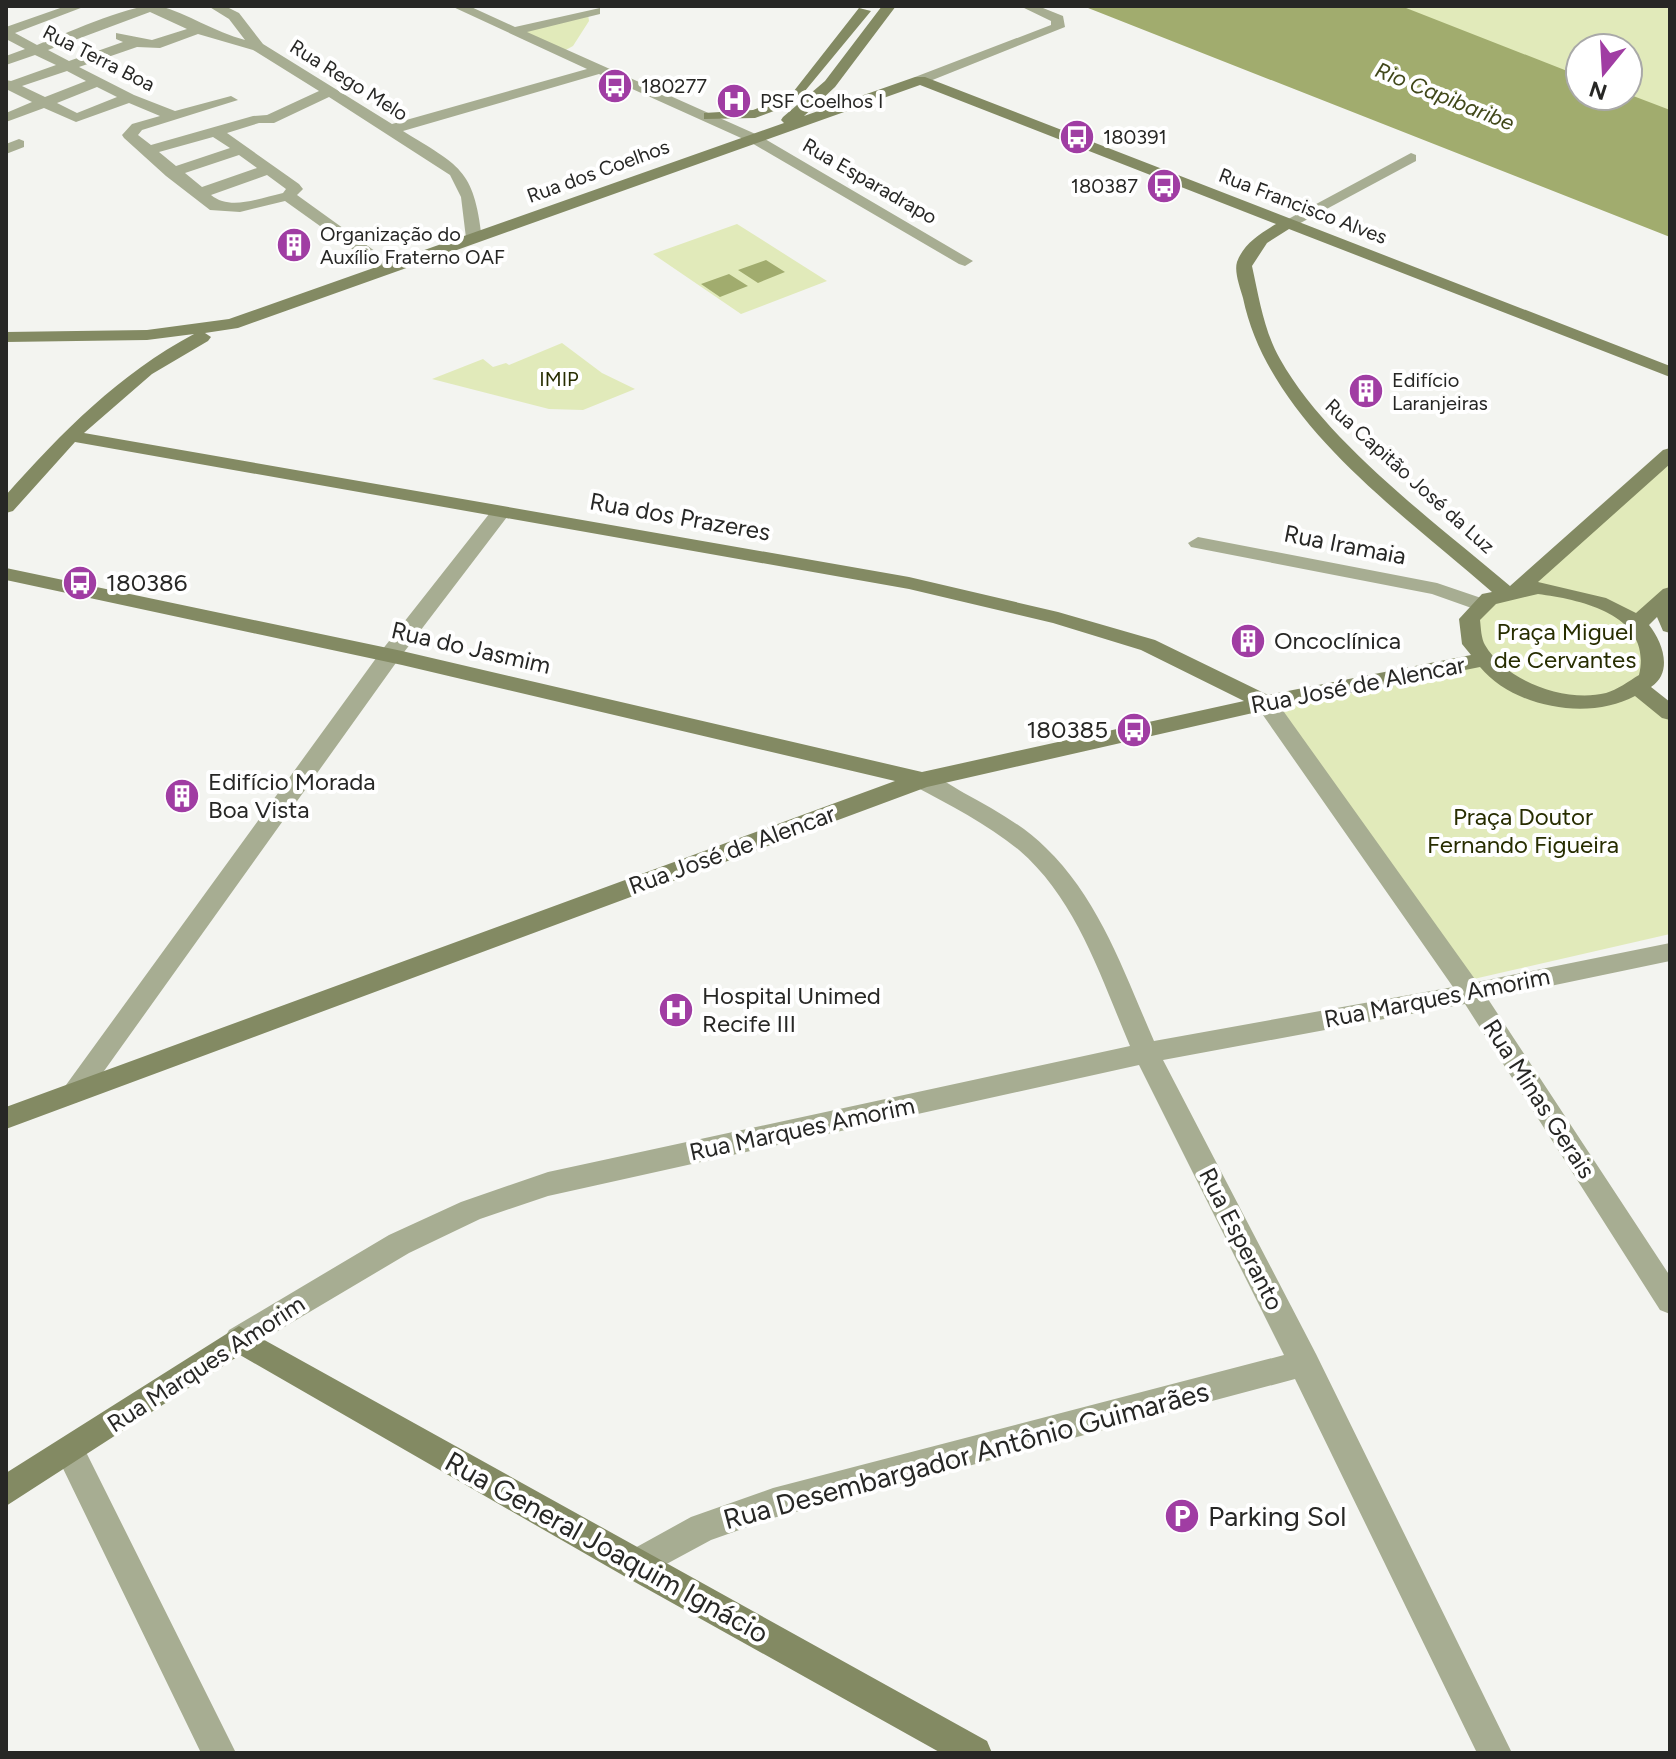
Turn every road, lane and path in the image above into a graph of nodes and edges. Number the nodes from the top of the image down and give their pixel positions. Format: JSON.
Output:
{"nodes":[{"id":1,"x":23,"y":6,"type":"edge"},
{"id":2,"x":79,"y":6,"type":"edge"},
{"id":3,"x":150,"y":6,"type":"edge"},
{"id":4,"x":215,"y":6,"type":"edge"},
{"id":5,"x":458,"y":6,"type":"edge"},
{"id":6,"x":869,"y":6,"type":"edge"},
{"id":7,"x":1027,"y":6,"type":"edge"},
{"id":8,"x":888,"y":7,"type":"edge"},
{"id":9,"x":596,"y":9,"type":"edge"},
{"id":10,"x":53,"y":15,"type":"junction"},
{"id":11,"x":97,"y":28,"type":"junction"},
{"id":12,"x":199,"y":29,"type":"junction"},
{"id":13,"x":514,"y":31,"type":"junction"},
{"id":14,"x":6,"y":33,"type":"edge"},
{"id":15,"x":578,"y":44,"type":"junction"},
{"id":16,"x":140,"y":45,"type":"junction"},
{"id":17,"x":258,"y":47,"type":"junction"},
{"id":18,"x":37,"y":50,"type":"junction"},
{"id":19,"x":6,"y":61,"type":"edge"},
{"id":20,"x":68,"y":67,"type":"junction"},
{"id":21,"x":603,"y":69,"type":"junction"},
{"id":22,"x":920,"y":80,"type":"junction"},
{"id":23,"x":99,"y":81,"type":"junction"},
{"id":24,"x":832,"y":81,"type":"junction"},
{"id":25,"x":8,"y":85,"type":"edge"},
{"id":26,"x":217,"y":92,"type":"dead end"},
{"id":27,"x":328,"y":92,"type":"junction"},
{"id":28,"x":948,"y":92,"type":"junction"},
{"id":29,"x":883,"y":93,"type":"junction"},
{"id":30,"x":129,"y":98,"type":"junction"},
{"id":31,"x":231,"y":100,"type":"junction"},
{"id":32,"x":790,"y":100,"type":"junction"},
{"id":33,"x":43,"y":102,"type":"junction"},
{"id":34,"x":174,"y":116,"type":"junction"},
{"id":35,"x":709,"y":116,"type":"junction"},
{"id":36,"x":6,"y":118,"type":"edge"},
{"id":37,"x":258,"y":119,"type":"junction"},
{"id":38,"x":392,"y":129,"type":"junction"},
{"id":39,"x":216,"y":132,"type":"junction"},
{"id":40,"x":755,"y":139,"type":"junction"},
{"id":41,"x":240,"y":150,"type":"junction"},
{"id":42,"x":147,"y":151,"type":"junction"},
{"id":43,"x":1411,"y":158,"type":"dead end"},
{"id":44,"x":270,"y":169,"type":"junction"},
{"id":45,"x":171,"y":173,"type":"junction"},
{"id":46,"x":198,"y":194,"type":"junction"},
{"id":47,"x":288,"y":196,"type":"junction"},
{"id":48,"x":1287,"y":224,"type":"junction"},
{"id":49,"x":474,"y":238,"type":"junction"},
{"id":50,"x":965,"y":261,"type":"dead end"},
{"id":51,"x":389,"y":267,"type":"junction"},
{"id":52,"x":232,"y":324,"type":"junction"},
{"id":53,"x":147,"y":335,"type":"junction"},
{"id":54,"x":6,"y":337,"type":"edge"},
{"id":55,"x":1670,"y":372,"type":"edge"},
{"id":56,"x":136,"y":375,"type":"junction"},
{"id":57,"x":70,"y":436,"type":"junction"},
{"id":58,"x":1670,"y":454,"type":"edge"},
{"id":59,"x":6,"y":507,"type":"edge"},
{"id":60,"x":500,"y":513,"type":"junction"},
{"id":61,"x":1198,"y":543,"type":"dead end"},
{"id":62,"x":6,"y":574,"type":"edge"},
{"id":63,"x":1511,"y":591,"type":"junction"},
{"id":64,"x":1666,"y":596,"type":"edge"},
{"id":65,"x":1480,"y":605,"type":"junction"},
{"id":66,"x":1637,"y":624,"type":"junction"},
{"id":67,"x":1670,"y":626,"type":"edge"},
{"id":68,"x":1661,"y":646,"type":"edge"},
{"id":69,"x":390,"y":655,"type":"junction"},
{"id":70,"x":1481,"y":660,"type":"junction"},
{"id":71,"x":1639,"y":688,"type":"junction"},
{"id":72,"x":1266,"y":703,"type":"junction"},
{"id":73,"x":1670,"y":713,"type":"edge"},
{"id":74,"x":922,"y":780,"type":"junction"},
{"id":75,"x":1670,"y":952,"type":"edge"},
{"id":76,"x":1471,"y":993,"type":"junction"},
{"id":77,"x":1146,"y":1053,"type":"junction"},
{"id":78,"x":75,"y":1092,"type":"junction"},
{"id":79,"x":6,"y":1118,"type":"edge"},
{"id":80,"x":1670,"y":1301,"type":"edge"},
{"id":81,"x":239,"y":1339,"type":"junction"},
{"id":82,"x":1305,"y":1363,"type":"junction"},
{"id":83,"x":70,"y":1452,"type":"junction"},
{"id":84,"x":6,"y":1491,"type":"edge"},
{"id":85,"x":635,"y":1565,"type":"junction"},
{"id":86,"x":219,"y":1753,"type":"edge"},
{"id":87,"x":975,"y":1753,"type":"edge"},
{"id":88,"x":1495,"y":1753,"type":"edge"}],
"edges":[{"from":1,"to":10,"type":"street"},
{"from":2,"to":10,"type":"street"},
{"from":3,"to":11,"type":"street"},
{"from":3,"to":12,"type":"street","name":"Rua Rego Melo"},
{"from":4,"to":17,"type":"street"},
{"from":5,"to":13,"type":"street","name":"Rua Esparadrapo"},
{"from":6,"to":32,"type":"street"},
{"from":7,"to":22,"type":"street","name":"Rua dos Coelhos"},
{"from":8,"to":24,"type":"street"},
{"from":9,"to":13,"type":"street"},
{"from":9,"to":15,"type":"street"},
{"from":10,"to":11,"type":"street"},
{"from":10,"to":14,"type":"street"},
{"from":11,"to":16,"type":"street"},
{"from":11,"to":18,"type":"street"},
{"from":12,"to":16,"type":"street"},
{"from":12,"to":17,"type":"street","name":"Rua Rego Melo"},
{"from":13,"to":15,"type":"street","name":"Rua Esparadrapo"},
{"from":14,"to":18,"type":"street","name":"Rua Terra Boa"},
{"from":15,"to":21,"type":"street","name":"Rua Esparadrapo"},
{"from":16,"to":20,"type":"street"},
{"from":17,"to":27,"type":"street","name":"Rua Rego Melo"},
{"from":18,"to":19,"type":"street"},
{"from":18,"to":20,"type":"street","name":"Rua Terra Boa"},
{"from":20,"to":23,"type":"street","name":"Rua Terra Boa"},
{"from":20,"to":25,"type":"street"},
{"from":21,"to":35,"type":"street","name":"Rua Esparadrapo"},
{"from":21,"to":38,"type":"street"},
{"from":22,"to":28,"type":"street","name":"Rua Francisco Alves"},
{"from":22,"to":29,"type":"street","name":"Rua dos Coelhos"},
{"from":23,"to":30,"type":"street","name":"Rua Terra Boa"},
{"from":23,"to":33,"type":"street"},
{"from":24,"to":29,"type":"street"},
{"from":24,"to":40,"type":"street"},
{"from":25,"to":33,"type":"street"},
{"from":26,"to":31,"type":"street"},
{"from":27,"to":37,"type":"street"},
{"from":27,"to":38,"type":"street","name":"Rua Rego Melo"},
{"from":28,"to":29,"type":"street"},
{"from":28,"to":48,"type":"street","name":"Rua Francisco Alves"},
{"from":29,"to":40,"type":"street","name":"Rua dos Coelhos"},
{"from":30,"to":33,"type":"street"},
{"from":30,"to":34,"type":"street","name":"Rua Terra Boa"},
{"from":31,"to":34,"type":"street"},
{"from":31,"to":37,"type":"street"},
{"from":32,"to":35,"type":"street"},
{"from":32,"to":40,"type":"street"},
{"from":33,"to":36,"type":"street"},
{"from":34,"to":42,"type":"street"},
{"from":35,"to":40,"type":"street","name":"Rua Esparadrapo"},
{"from":37,"to":39,"type":"street"},
{"from":38,"to":49,"type":"street","name":"Rua Rego Melo"},
{"from":39,"to":41,"type":"street"},
{"from":39,"to":42,"type":"street"},
{"from":40,"to":49,"type":"street","name":"Rua dos Coelhos"},
{"from":40,"to":50,"type":"street","name":"Rua Esparadrapo"},
{"from":41,"to":44,"type":"street"},
{"from":41,"to":45,"type":"street"},
{"from":42,"to":45,"type":"street"},
{"from":43,"to":48,"type":"street","name":"Rua Capitão José da Luz"},
{"from":44,"to":46,"type":"street"},
{"from":44,"to":47,"type":"street"},
{"from":45,"to":46,"type":"street"},
{"from":46,"to":47,"type":"street"},
{"from":47,"to":51,"type":"street"},
{"from":48,"to":55,"type":"street","name":"Rua Francisco Alves"},
{"from":48,"to":63,"type":"street","name":"Rua Capitão José da Luz"},
{"from":49,"to":51,"type":"street","name":"Rua dos Coelhos"},
{"from":51,"to":52,"type":"street","name":"Rua dos Coelhos"},
{"from":52,"to":53,"type":"street","name":"Rua dos Coelhos"},
{"from":52,"to":56,"type":"street"},
{"from":53,"to":54,"type":"street","name":"Rua dos Coelhos"},
{"from":53,"to":56,"type":"street"},
{"from":56,"to":57,"type":"street"},
{"from":57,"to":59,"type":"street"},
{"from":57,"to":60,"type":"street","name":"Rua dos Prazeres"},
{"from":58,"to":63,"type":"street"},
{"from":60,"to":69,"type":"street"},
{"from":60,"to":72,"type":"street","name":"Rua dos Prazeres"},
{"from":61,"to":65,"type":"street","name":"Rua Iramaia"},
{"from":62,"to":69,"type":"street","name":"Rua do Jasmim"},
{"from":63,"to":65,"type":"street"},
{"from":63,"to":66,"type":"street"},
{"from":64,"to":66,"type":"street"},
{"from":64,"to":67,"type":"street"},
{"from":65,"to":70,"type":"street"},
{"from":66,"to":68,"type":"street"},
{"from":68,"to":71,"type":"street"},
{"from":69,"to":74,"type":"street","name":"Rua do Jasmim"},
{"from":69,"to":78,"type":"street"},
{"from":70,"to":71,"type":"street"},
{"from":70,"to":72,"type":"street","name":"Rua José de Alencar"},
{"from":71,"to":73,"type":"street"},
{"from":72,"to":74,"type":"street","name":"Rua José de Alencar"},
{"from":72,"to":76,"type":"street","name":"Rua Minas Gerais"},
{"from":74,"to":77,"type":"street","name":"Rua Esperanto"},
{"from":74,"to":78,"type":"street","name":"Rua José de Alencar"},
{"from":75,"to":76,"type":"street","name":"Rua Marques Amorim"},
{"from":76,"to":77,"type":"street","name":"Rua Marques Amorim"},
{"from":76,"to":80,"type":"street","name":"Rua Minas Gerais"},
{"from":77,"to":81,"type":"street","name":"Rua Marques Amorim"},
{"from":77,"to":82,"type":"street","name":"Rua Esperanto"},
{"from":78,"to":79,"type":"street","name":"Rua José de Alencar"},
{"from":81,"to":83,"type":"street","name":"Rua Marques Amorim"},
{"from":81,"to":85,"type":"street","name":"Rua General Joaquim Ignácio"},
{"from":82,"to":85,"type":"street","name":"Rua Desembargador Antônio Guimarães"},
{"from":82,"to":88,"type":"street","name":"Rua Esperanto"},
{"from":83,"to":84,"type":"street","name":"Rua Marques Amorim"},
{"from":83,"to":86,"type":"street"},
{"from":85,"to":87,"type":"street","name":"Rua General Joaquim Ignácio"}]}
